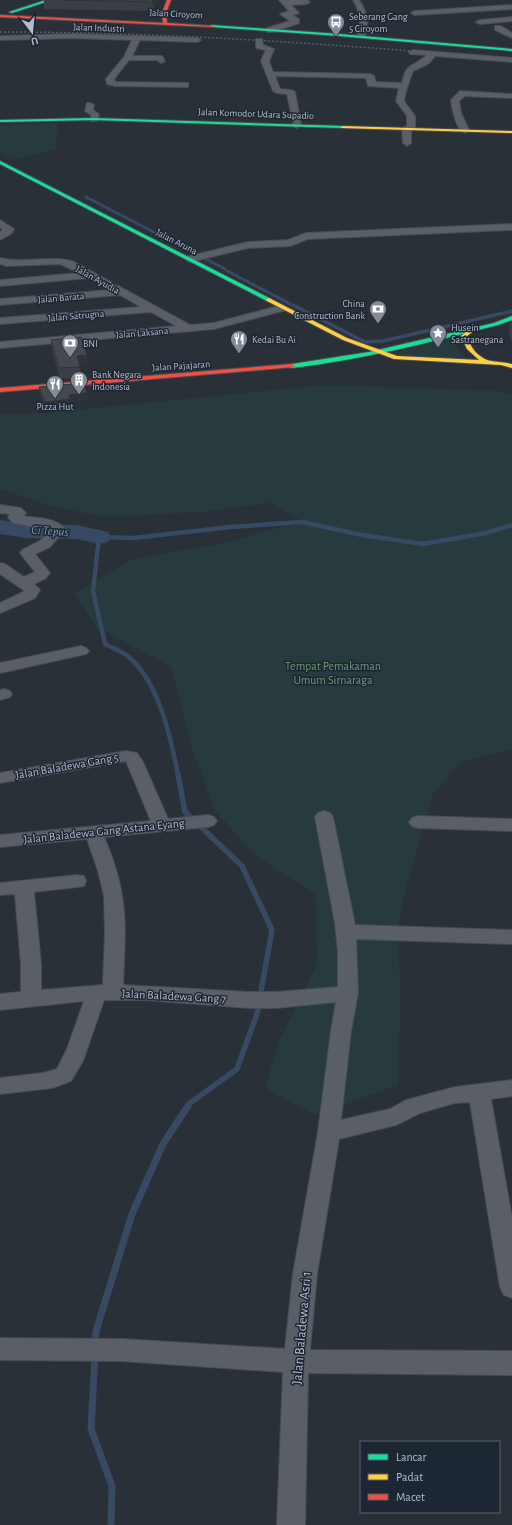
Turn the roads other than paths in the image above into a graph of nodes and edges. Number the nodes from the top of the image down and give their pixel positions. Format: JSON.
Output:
{"nodes":[{"id":1,"x":50,"y":0,"type":"edge"},
{"id":2,"x":169,"y":0,"type":"edge"},
{"id":3,"x":356,"y":0,"type":"edge"},
{"id":4,"x":283,"y":2,"type":"edge"},
{"id":5,"x":307,"y":2,"type":"dead end"},
{"id":6,"x":512,"y":7,"type":"edge"},
{"id":7,"x":414,"y":13,"type":"dead end"},
{"id":8,"x":0,"y":16,"type":"edge"},
{"id":9,"x":512,"y":19,"type":"edge"},
{"id":10,"x":480,"y":22,"type":"dead end"},
{"id":11,"x":0,"y":24,"type":"edge"},
{"id":12,"x":163,"y":24,"type":"junction"},
{"id":13,"x":512,"y":27,"type":"edge"},
{"id":14,"x":231,"y":29,"type":"junction"},
{"id":15,"x":270,"y":30,"type":"junction"},
{"id":16,"x":316,"y":35,"type":"junction"},
{"id":17,"x":361,"y":36,"type":"junction"},
{"id":18,"x":512,"y":36,"type":"edge"},
{"id":19,"x":0,"y":38,"type":"edge"},
{"id":20,"x":137,"y":38,"type":"junction"},
{"id":21,"x":197,"y":40,"type":"dead end"},
{"id":22,"x":259,"y":41,"type":"dead end"},
{"id":23,"x":512,"y":50,"type":"edge"},
{"id":24,"x":413,"y":52,"type":"dead end"},
{"id":25,"x":434,"y":53,"type":"junction"},
{"id":26,"x":127,"y":58,"type":"junction"},
{"id":27,"x":512,"y":60,"type":"edge"},
{"id":28,"x":161,"y":61,"type":"dead end"},
{"id":29,"x":270,"y":74,"type":"junction"},
{"id":30,"x":185,"y":85,"type":"dead end"},
{"id":31,"x":404,"y":86,"type":"junction"},
{"id":32,"x":512,"y":96,"type":"edge"},
{"id":33,"x":90,"y":105,"type":"dead end"},
{"id":34,"x":94,"y":118,"type":"junction"},
{"id":35,"x":0,"y":121,"type":"edge"},
{"id":36,"x":297,"y":125,"type":"junction"},
{"id":37,"x":409,"y":128,"type":"junction"},
{"id":38,"x":465,"y":130,"type":"junction"},
{"id":39,"x":512,"y":132,"type":"edge"},
{"id":40,"x":407,"y":144,"type":"dead end"},
{"id":41,"x":0,"y":162,"type":"edge"},
{"id":42,"x":0,"y":223,"type":"edge"},
{"id":43,"x":512,"y":227,"type":"edge"},
{"id":44,"x":0,"y":237,"type":"edge"},
{"id":45,"x":193,"y":259,"type":"junction"},
{"id":46,"x":0,"y":261,"type":"edge"},
{"id":47,"x":91,"y":275,"type":"junction"},
{"id":48,"x":0,"y":283,"type":"edge"},
{"id":49,"x":122,"y":292,"type":"junction"},
{"id":50,"x":0,"y":302,"type":"edge"},
{"id":51,"x":282,"y":308,"type":"junction"},
{"id":52,"x":153,"y":309,"type":"junction"},
{"id":53,"x":512,"y":318,"type":"edge"},
{"id":54,"x":0,"y":321,"type":"edge"},
{"id":55,"x":188,"y":328,"type":"junction"},
{"id":56,"x":473,"y":329,"type":"junction"},
{"id":57,"x":345,"y":339,"type":"junction"},
{"id":58,"x":0,"y":345,"type":"edge"},
{"id":59,"x":370,"y":348,"type":"junction"},
{"id":60,"x":379,"y":352,"type":"junction"},
{"id":61,"x":359,"y":353,"type":"junction"},
{"id":62,"x":486,"y":362,"type":"junction"},
{"id":63,"x":511,"y":366,"type":"edge"},
{"id":64,"x":0,"y":383,"type":"edge"},
{"id":65,"x":0,"y":390,"type":"edge"},
{"id":66,"x":0,"y":509,"type":"edge"},
{"id":67,"x":0,"y":567,"type":"edge"},
{"id":68,"x":24,"y":582,"type":"junction"},
{"id":69,"x":0,"y":609,"type":"edge"},
{"id":70,"x":81,"y":651,"type":"dead end"},
{"id":71,"x":0,"y":668,"type":"edge"},
{"id":72,"x":0,"y":778,"type":"edge"},
{"id":73,"x":324,"y":817,"type":"dead end"},
{"id":74,"x":200,"y":821,"type":"dead end"},
{"id":75,"x":418,"y":822,"type":"dead end"},
{"id":76,"x":512,"y":825,"type":"edge"},
{"id":77,"x":162,"y":826,"type":"junction"},
{"id":78,"x":94,"y":831,"type":"junction"},
{"id":79,"x":0,"y":841,"type":"edge"},
{"id":80,"x":77,"y":881,"type":"dead end"},
{"id":81,"x":24,"y":886,"type":"junction"},
{"id":82,"x":0,"y":889,"type":"edge"},
{"id":83,"x":346,"y":932,"type":"junction"},
{"id":84,"x":512,"y":937,"type":"edge"},
{"id":85,"x":105,"y":992,"type":"junction"},
{"id":86,"x":348,"y":993,"type":"junction"},
{"id":87,"x":31,"y":999,"type":"junction"},
{"id":88,"x":0,"y":1002,"type":"edge"},
{"id":89,"x":0,"y":1086,"type":"edge"},
{"id":90,"x":512,"y":1088,"type":"edge"},
{"id":91,"x":481,"y":1101,"type":"dead end"},
{"id":92,"x":329,"y":1132,"type":"junction"},
{"id":93,"x":512,"y":1287,"type":"edge"},
{"id":94,"x":0,"y":1348,"type":"edge"},
{"id":95,"x":296,"y":1361,"type":"junction"},
{"id":96,"x":512,"y":1363,"type":"edge"},
{"id":97,"x":291,"y":1525,"type":"edge"}],
"edges":[{"from":1,"to":8,"type":"main road"},
{"from":2,"to":12,"type":"main road"},
{"from":3,"to":17,"type":"street"},
{"from":4,"to":5,"type":"street"},
{"from":4,"to":15,"type":"street"},
{"from":6,"to":7,"type":"street"},
{"from":8,"to":12,"type":"main road","name":"Jalan Ciroyom"},
{"from":9,"to":10,"type":"street"},
{"from":11,"to":12,"type":"main road"},
{"from":11,"to":14,"type":"main road","name":"Jalan Ciroyom"},
{"from":12,"to":14,"type":"main road","name":"Jalan Ciroyom"},
{"from":12,"to":14,"type":"main road"},
{"from":13,"to":18,"type":"street"},
{"from":14,"to":15,"type":"main road","name":"Jalan Ciroyom"},
{"from":14,"to":16,"type":"main road","name":"Jalan Ciroyom"},
{"from":15,"to":16,"type":"main road","name":"Jalan Ciroyom"},
{"from":16,"to":17,"type":"main road","name":"Jalan Ciroyom"},
{"from":17,"to":23,"type":"main road","name":"Jalan Ciroyom"},
{"from":19,"to":20,"type":"street","name":"Jalan Industri"},
{"from":20,"to":21,"type":"street","name":"Jalan Industri"},
{"from":20,"to":26,"type":"street"},
{"from":22,"to":29,"type":"street"},
{"from":24,"to":25,"type":"street"},
{"from":25,"to":27,"type":"street"},
{"from":25,"to":31,"type":"street"},
{"from":26,"to":28,"type":"street"},
{"from":26,"to":30,"type":"street"},
{"from":29,"to":31,"type":"street"},
{"from":29,"to":36,"type":"street"},
{"from":31,"to":37,"type":"street"},
{"from":32,"to":38,"type":"street"},
{"from":33,"to":34,"type":"street"},
{"from":34,"to":35,"type":"main road","name":"Jalan Komodor Udara Supadio"},
{"from":34,"to":36,"type":"main road","name":"Jalan Komodor Udara Supadio"},
{"from":36,"to":37,"type":"main road","name":"Jalan Komodor Udara Supadio"},
{"from":37,"to":38,"type":"main road","name":"Jalan Komodor Udara Supadio"},
{"from":37,"to":40,"type":"street"},
{"from":38,"to":39,"type":"main road","name":"Jalan Komodor Udara Supadio"},
{"from":41,"to":45,"type":"main road","name":"Jalan Aruna"},
{"from":42,"to":44,"type":"street"},
{"from":43,"to":45,"type":"street"},
{"from":45,"to":51,"type":"main road","name":"Jalan Aruna"},
{"from":46,"to":47,"type":"street","name":"Jalan Ayudia"},
{"from":47,"to":48,"type":"street"},
{"from":47,"to":49,"type":"street","name":"Jalan Ayudia"},
{"from":49,"to":50,"type":"street","name":"Jalan Barata"},
{"from":49,"to":52,"type":"street","name":"Jalan Ayudia"},
{"from":51,"to":55,"type":"street","name":"Jalan Laksana"},
{"from":51,"to":57,"type":"main road","name":"Jalan Aruna"},
{"from":52,"to":54,"type":"street","name":"Jalan Satrugna"},
{"from":52,"to":55,"type":"street","name":"Jalan Ayudia"},
{"from":53,"to":56,"type":"main road"},
{"from":53,"to":59,"type":"main road"},
{"from":55,"to":58,"type":"street","name":"Jalan Laksana"},
{"from":56,"to":60,"type":"main road"},
{"from":56,"to":62,"type":"main road"},
{"from":57,"to":59,"type":"main road","name":"Jalan Aruna"},
{"from":57,"to":61,"type":"main road","name":"Jalan Aruna"},
{"from":59,"to":60,"type":"main road","name":"Jalan Pajajaran"},
{"from":59,"to":61,"type":"main road","name":"Jalan Pajajaran"},
{"from":60,"to":61,"type":"main road","name":"Jalan Pajajaran"},
{"from":60,"to":62,"type":"main road","name":"Jalan Pajajaran"},
{"from":61,"to":63,"type":"main road","name":"Jalan Pajajaran"},
{"from":61,"to":64,"type":"main road","name":"Jalan Pajajaran"},
{"from":61,"to":65,"type":"main road","name":"Jalan Pajajaran"},
{"from":62,"to":63,"type":"main road","name":"Jalan Pajajaran"},
{"from":66,"to":68,"type":"street"},
{"from":67,"to":68,"type":"street"},
{"from":68,"to":69,"type":"street"},
{"from":70,"to":71,"type":"street"},
{"from":72,"to":77,"type":"street","name":"Jalan Baladewa Gang 5"},
{"from":73,"to":83,"type":"street","name":"Jalan Baladewa Asri 1"},
{"from":74,"to":77,"type":"street","name":"Jalan Baladewa Gang Astana Eyang"},
{"from":75,"to":76,"type":"street"},
{"from":77,"to":78,"type":"street","name":"Jalan Baladewa Gang Astana Eyang"},
{"from":78,"to":79,"type":"street","name":"Jalan Baladewa Gang Astana Eyang"},
{"from":78,"to":85,"type":"street"},
{"from":80,"to":81,"type":"street"},
{"from":81,"to":82,"type":"street"},
{"from":81,"to":87,"type":"street"},
{"from":83,"to":84,"type":"street"},
{"from":83,"to":86,"type":"street","name":"Jalan Baladewa Asri 1"},
{"from":85,"to":86,"type":"street","name":"Jalan Baladewa Gang 7"},
{"from":85,"to":87,"type":"street","name":"Jalan Baladewa Gang 7"},
{"from":85,"to":89,"type":"street"},
{"from":86,"to":92,"type":"street","name":"Jalan Baladewa Asri 1"},
{"from":87,"to":88,"type":"street","name":"Jalan Baladewa Gang 7"},
{"from":90,"to":92,"type":"street"},
{"from":91,"to":93,"type":"street"},
{"from":92,"to":95,"type":"street","name":"Jalan Baladewa Asri 1"},
{"from":94,"to":95,"type":"street"},
{"from":95,"to":96,"type":"street"},
{"from":95,"to":97,"type":"street","name":"Jalan Baladewa Asri 1"}]}
